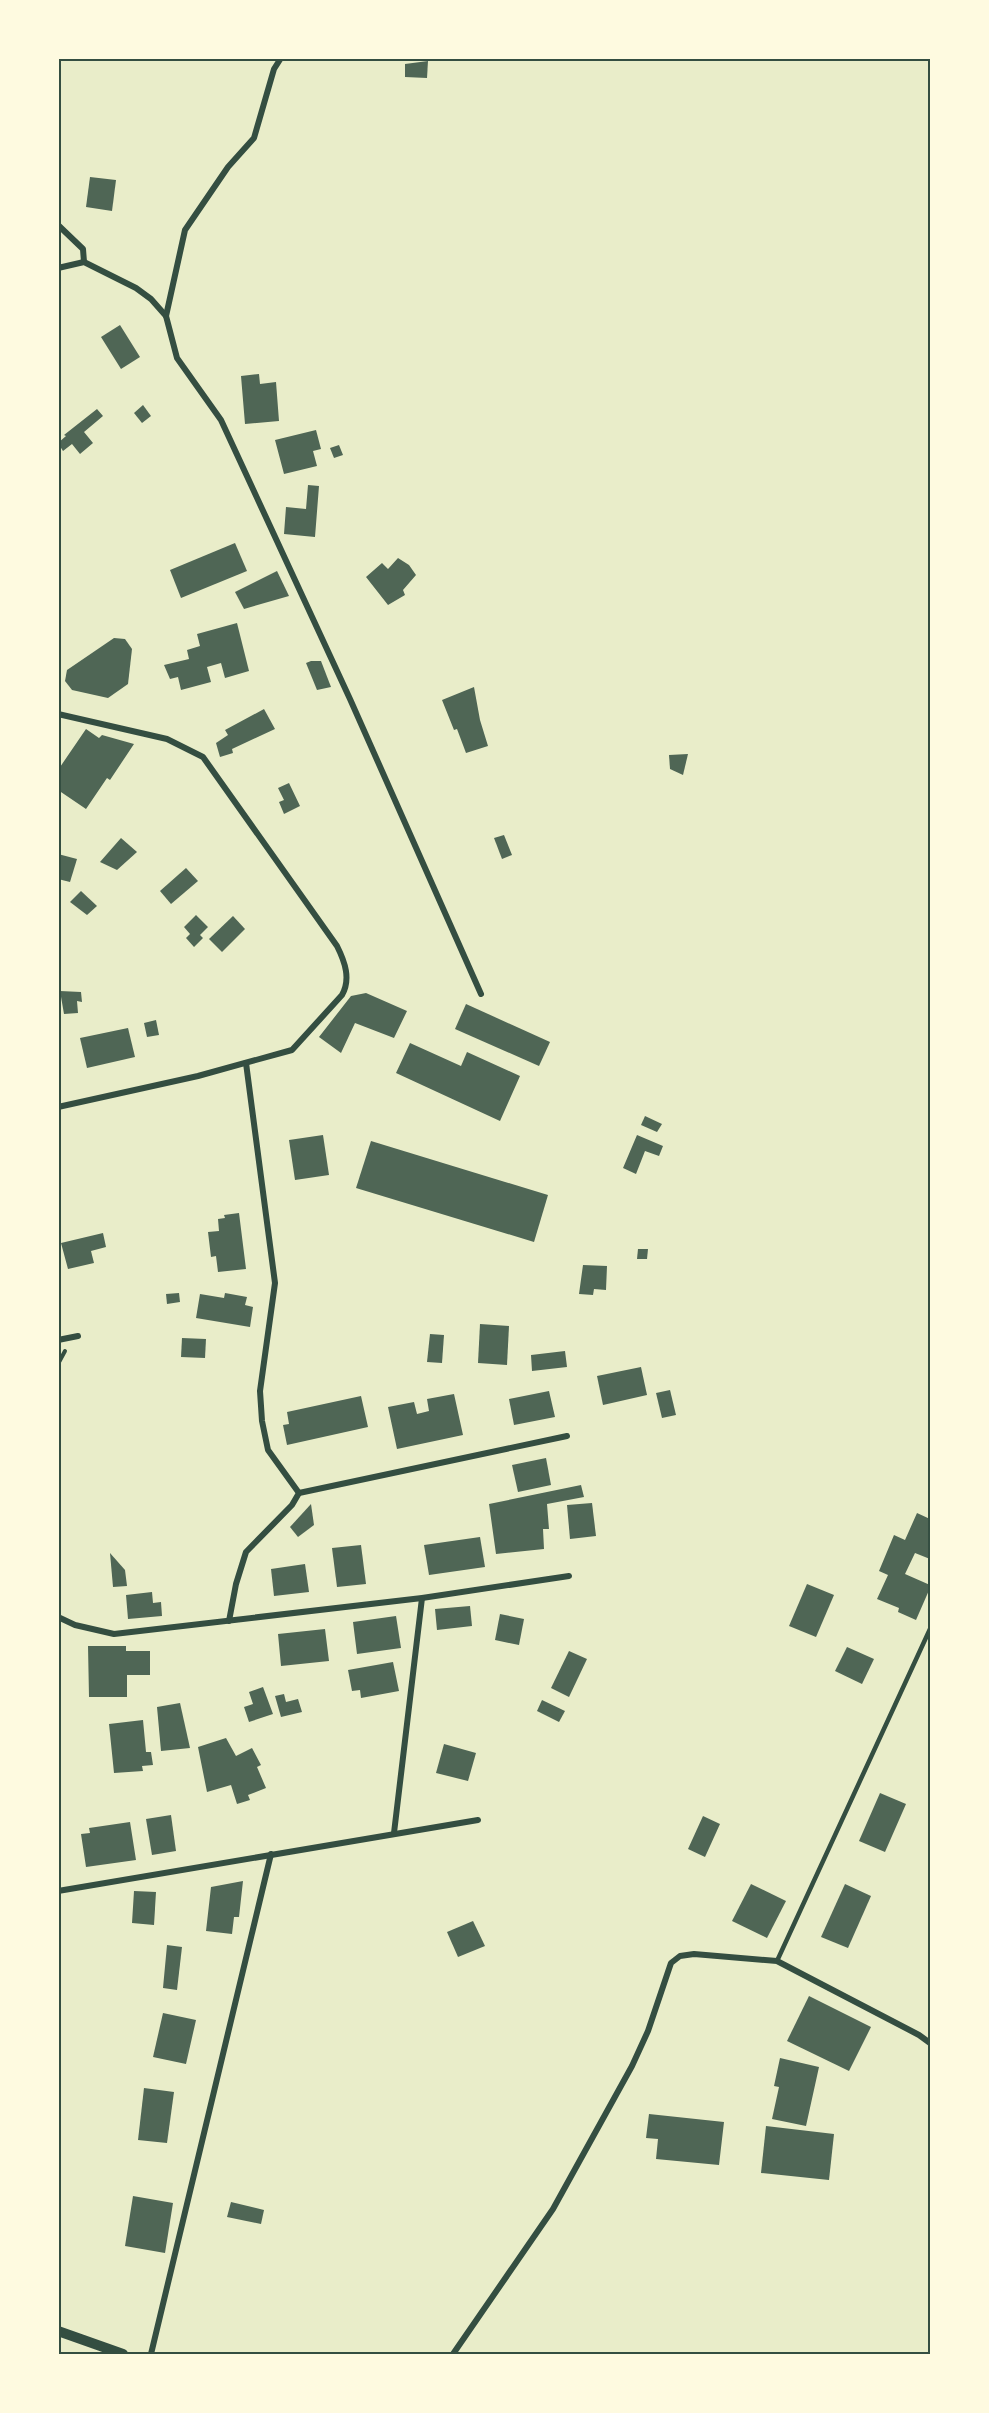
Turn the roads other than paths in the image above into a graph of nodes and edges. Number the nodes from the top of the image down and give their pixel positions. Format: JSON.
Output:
{"nodes":[{"id":1,"x":281,"y":58,"type":"edge"},
{"id":2,"x":58,"y":225,"type":"edge"},
{"id":3,"x":84,"y":262,"type":"junction"},
{"id":4,"x":58,"y":268,"type":"edge"},
{"id":5,"x":165,"y":315,"type":"junction"},
{"id":6,"x":58,"y":714,"type":"edge"},
{"id":7,"x":481,"y":994,"type":"dead end"},
{"id":8,"x":246,"y":1063,"type":"junction"},
{"id":9,"x":58,"y":1107,"type":"edge"},
{"id":10,"x":78,"y":1336,"type":"dead end"},
{"id":11,"x":58,"y":1340,"type":"edge"},
{"id":12,"x":567,"y":1436,"type":"dead end"},
{"id":13,"x":299,"y":1493,"type":"junction"},
{"id":14,"x":569,"y":1576,"type":"dead end"},
{"id":15,"x":422,"y":1598,"type":"junction"},
{"id":16,"x":58,"y":1617,"type":"edge"},
{"id":17,"x":229,"y":1622,"type":"junction"},
{"id":18,"x":930,"y":1629,"type":"edge"},
{"id":19,"x":478,"y":1820,"type":"dead end"},
{"id":20,"x":394,"y":1833,"type":"junction"},
{"id":21,"x":271,"y":1854,"type":"junction"},
{"id":22,"x":58,"y":1891,"type":"edge"},
{"id":23,"x":777,"y":1961,"type":"junction"},
{"id":24,"x":930,"y":2043,"type":"edge"},
{"id":25,"x":58,"y":2331,"type":"edge"},
{"id":26,"x":123,"y":2355,"type":"edge"},
{"id":27,"x":151,"y":2355,"type":"edge"},
{"id":28,"x":453,"y":2355,"type":"edge"}],
"edges":[{"from":1,"to":5,"type":"street"},
{"from":2,"to":3,"type":"street"},
{"from":3,"to":4,"type":"street"},
{"from":3,"to":5,"type":"street"},
{"from":5,"to":7,"type":"street"},
{"from":6,"to":8,"type":"street"},
{"from":8,"to":9,"type":"street"},
{"from":8,"to":13,"type":"street"},
{"from":10,"to":11,"type":"street"},
{"from":12,"to":13,"type":"street"},
{"from":13,"to":17,"type":"street"},
{"from":14,"to":15,"type":"street"},
{"from":15,"to":17,"type":"street"},
{"from":15,"to":20,"type":"street"},
{"from":16,"to":17,"type":"street"},
{"from":18,"to":23,"type":"lane"},
{"from":19,"to":20,"type":"street"},
{"from":20,"to":21,"type":"street"},
{"from":21,"to":22,"type":"street"},
{"from":21,"to":27,"type":"street"},
{"from":23,"to":24,"type":"street"},
{"from":23,"to":28,"type":"street"},
{"from":25,"to":26,"type":"street"}]}
